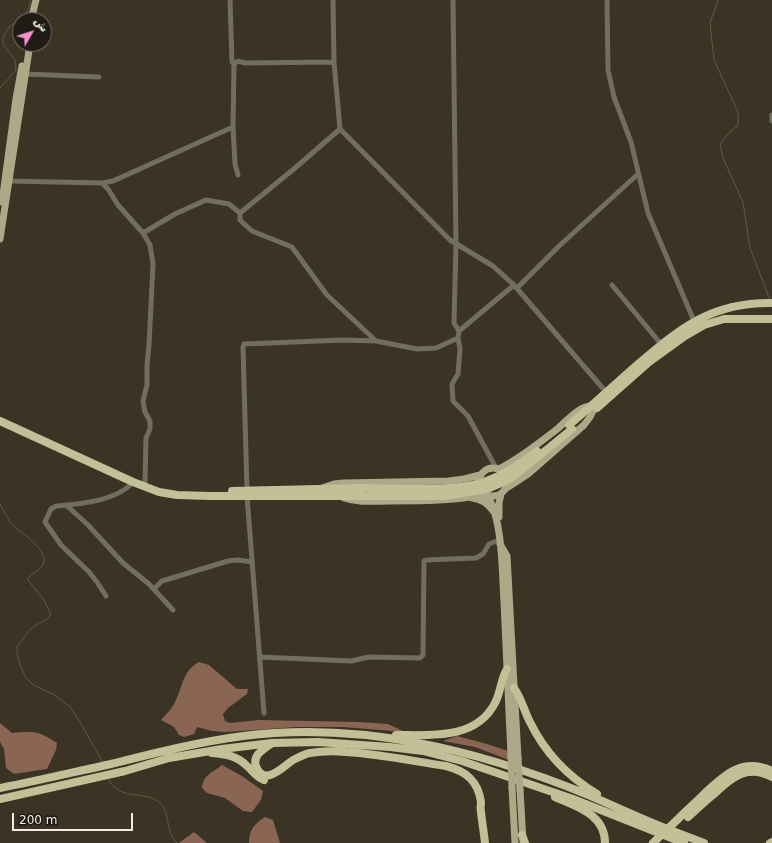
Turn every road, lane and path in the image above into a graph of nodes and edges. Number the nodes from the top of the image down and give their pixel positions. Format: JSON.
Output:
{"nodes":[{"id":1,"x":36,"y":0,"type":"edge"},
{"id":2,"x":40,"y":0,"type":"edge"},
{"id":3,"x":230,"y":0,"type":"edge"},
{"id":4,"x":333,"y":0,"type":"edge"},
{"id":5,"x":453,"y":0,"type":"edge"},
{"id":6,"x":607,"y":0,"type":"edge"},
{"id":7,"x":33,"y":12,"type":"edge"},
{"id":8,"x":37,"y":12,"type":"edge"},
{"id":9,"x":25,"y":52,"type":"edge"},
{"id":10,"x":29,"y":52,"type":"edge"},
{"id":11,"x":235,"y":62,"type":"junction"},
{"id":12,"x":334,"y":62,"type":"junction"},
{"id":13,"x":25,"y":74,"type":"junction"},
{"id":14,"x":98,"y":77,"type":"dead end"},
{"id":15,"x":772,"y":115,"type":"edge"},
{"id":16,"x":772,"y":121,"type":"edge"},
{"id":17,"x":233,"y":127,"type":"junction"},
{"id":18,"x":340,"y":129,"type":"junction"},
{"id":19,"x":638,"y":174,"type":"junction"},
{"id":20,"x":238,"y":175,"type":"dead end"},
{"id":21,"x":9,"y":181,"type":"junction"},
{"id":22,"x":102,"y":183,"type":"junction"},
{"id":23,"x":240,"y":213,"type":"junction"},
{"id":24,"x":0,"y":217,"type":"edge"},
{"id":25,"x":143,"y":233,"type":"junction"},
{"id":26,"x":0,"y":239,"type":"edge"},
{"id":27,"x":456,"y":244,"type":"junction"},
{"id":28,"x":612,"y":285,"type":"dead end"},
{"id":29,"x":516,"y":286,"type":"junction"},
{"id":30,"x":772,"y":304,"type":"edge"},
{"id":31,"x":772,"y":319,"type":"edge"},
{"id":32,"x":694,"y":321,"type":"junction"},
{"id":33,"x":459,"y":332,"type":"junction"},
{"id":34,"x":458,"y":338,"type":"junction"},
{"id":35,"x":376,"y":342,"type":"junction"},
{"id":36,"x":661,"y":344,"type":"junction"},
{"id":37,"x":606,"y":392,"type":"junction"},
{"id":38,"x":592,"y":409,"type":"junction"},
{"id":39,"x":0,"y":415,"type":"edge"},
{"id":40,"x":0,"y":421,"type":"edge"},
{"id":41,"x":497,"y":468,"type":"junction"},
{"id":42,"x":480,"y":475,"type":"junction"},
{"id":43,"x":133,"y":482,"type":"junction"},
{"id":44,"x":145,"y":482,"type":"junction"},
{"id":45,"x":321,"y":488,"type":"junction"},
{"id":46,"x":362,"y":492,"type":"junction"},
{"id":47,"x":503,"y":492,"type":"junction"},
{"id":48,"x":247,"y":493,"type":"junction"},
{"id":49,"x":486,"y":494,"type":"junction"},
{"id":50,"x":340,"y":496,"type":"junction"},
{"id":51,"x":466,"y":498,"type":"junction"},
{"id":52,"x":66,"y":505,"type":"junction"},
{"id":53,"x":496,"y":516,"type":"junction"},
{"id":54,"x":498,"y":527,"type":"junction"},
{"id":55,"x":499,"y":542,"type":"junction"},
{"id":56,"x":252,"y":562,"type":"junction"},
{"id":57,"x":154,"y":589,"type":"junction"},
{"id":58,"x":106,"y":596,"type":"dead end"},
{"id":59,"x":173,"y":610,"type":"dead end"},
{"id":60,"x":260,"y":657,"type":"junction"},
{"id":61,"x":507,"y":669,"type":"junction"},
{"id":62,"x":514,"y":688,"type":"junction"},
{"id":63,"x":264,"y":713,"type":"dead end"},
{"id":64,"x":366,"y":735,"type":"junction"},
{"id":65,"x":272,"y":743,"type":"junction"},
{"id":66,"x":206,"y":752,"type":"junction"},
{"id":67,"x":772,"y":771,"type":"edge"},
{"id":68,"x":772,"y":777,"type":"edge"},
{"id":69,"x":522,"y":780,"type":"junction"},
{"id":70,"x":0,"y":788,"type":"edge"},
{"id":71,"x":0,"y":799,"type":"edge"},
{"id":72,"x":480,"y":810,"type":"junction"},
{"id":73,"x":643,"y":819,"type":"junction"},
{"id":74,"x":680,"y":821,"type":"junction"},
{"id":75,"x":523,"y":840,"type":"edge"},
{"id":76,"x":485,"y":843,"type":"edge"},
{"id":77,"x":515,"y":843,"type":"edge"},
{"id":78,"x":605,"y":843,"type":"edge"},
{"id":79,"x":653,"y":843,"type":"edge"},
{"id":80,"x":662,"y":843,"type":"edge"},
{"id":81,"x":684,"y":843,"type":"edge"},
{"id":82,"x":704,"y":843,"type":"edge"},
{"id":83,"x":713,"y":843,"type":"edge"}],
"edges":[{"from":1,"to":7,"type":"main road"},
{"from":2,"to":8,"type":"main road"},
{"from":3,"to":11,"type":"street"},
{"from":4,"to":12,"type":"street"},
{"from":5,"to":27,"type":"street"},
{"from":6,"to":19,"type":"street"},
{"from":9,"to":24,"type":"main road"},
{"from":10,"to":13,"type":"main road"},
{"from":11,"to":12,"type":"street"},
{"from":11,"to":17,"type":"street"},
{"from":12,"to":18,"type":"street"},
{"from":13,"to":14,"type":"street"},
{"from":13,"to":21,"type":"main road"},
{"from":15,"to":16,"type":"street"},
{"from":17,"to":20,"type":"street"},
{"from":17,"to":22,"type":"street"},
{"from":18,"to":23,"type":"street"},
{"from":18,"to":27,"type":"street"},
{"from":19,"to":29,"type":"street"},
{"from":19,"to":32,"type":"street"},
{"from":21,"to":22,"type":"street"},
{"from":21,"to":26,"type":"main road"},
{"from":22,"to":25,"type":"street"},
{"from":23,"to":25,"type":"street"},
{"from":23,"to":35,"type":"street"},
{"from":25,"to":44,"type":"street"},
{"from":27,"to":29,"type":"street"},
{"from":27,"to":33,"type":"street"},
{"from":28,"to":36,"type":"street"},
{"from":29,"to":33,"type":"street"},
{"from":29,"to":37,"type":"street"},
{"from":30,"to":32,"type":"highway"},
{"from":31,"to":38,"type":"highway"},
{"from":32,"to":36,"type":"highway"},
{"from":33,"to":34,"type":"street"},
{"from":34,"to":35,"type":"street"},
{"from":34,"to":41,"type":"street"},
{"from":35,"to":48,"type":"street"},
{"from":36,"to":37,"type":"highway"},
{"from":37,"to":38,"type":"highway"},
{"from":38,"to":41,"type":"main road"},
{"from":38,"to":46,"type":"highway","bridge":true},
{"from":38,"to":47,"type":"main road"},
{"from":39,"to":44,"type":"highway"},
{"from":40,"to":43,"type":"highway"},
{"from":41,"to":42,"type":"main road"},
{"from":41,"to":47,"type":"main road"},
{"from":42,"to":45,"type":"main road"},
{"from":42,"to":49,"type":"main road"},
{"from":43,"to":48,"type":"highway"},
{"from":43,"to":52,"type":"street"},
{"from":44,"to":48,"type":"highway"},
{"from":45,"to":46,"type":"highway"},
{"from":45,"to":48,"type":"highway"},
{"from":46,"to":50,"type":"highway"},
{"from":47,"to":49,"type":"main road"},
{"from":47,"to":54,"type":"main road"},
{"from":48,"to":50,"type":"highway"},
{"from":48,"to":56,"type":"street"},
{"from":49,"to":51,"type":"main road"},
{"from":49,"to":53,"type":"main road"},
{"from":50,"to":51,"type":"main road"},
{"from":51,"to":53,"type":"main road"},
{"from":52,"to":57,"type":"street"},
{"from":52,"to":58,"type":"street"},
{"from":53,"to":54,"type":"main road"},
{"from":54,"to":55,"type":"main road"},
{"from":55,"to":60,"type":"street"},
{"from":55,"to":61,"type":"main road"},
{"from":55,"to":62,"type":"main road"},
{"from":56,"to":57,"type":"street"},
{"from":56,"to":60,"type":"street"},
{"from":57,"to":59,"type":"street"},
{"from":60,"to":63,"type":"street"},
{"from":61,"to":64,"type":"highway"},
{"from":61,"to":77,"type":"main road","bridge":true},
{"from":62,"to":73,"type":"highway"},
{"from":62,"to":75,"type":"main road","bridge":true},
{"from":64,"to":70,"type":"highway"},
{"from":64,"to":73,"type":"highway"},
{"from":65,"to":66,"type":"highway"},
{"from":65,"to":69,"type":"highway"},
{"from":65,"to":72,"type":"highway"},
{"from":66,"to":71,"type":"highway"},
{"from":66,"to":72,"type":"highway"},
{"from":67,"to":74,"type":"highway"},
{"from":68,"to":74,"type":"highway"},
{"from":69,"to":78,"type":"highway"},
{"from":69,"to":81,"type":"highway"},
{"from":72,"to":76,"type":"highway"},
{"from":73,"to":82,"type":"highway"},
{"from":73,"to":83,"type":"highway"},
{"from":74,"to":79,"type":"highway","bridge":true},
{"from":74,"to":80,"type":"highway"}]}
